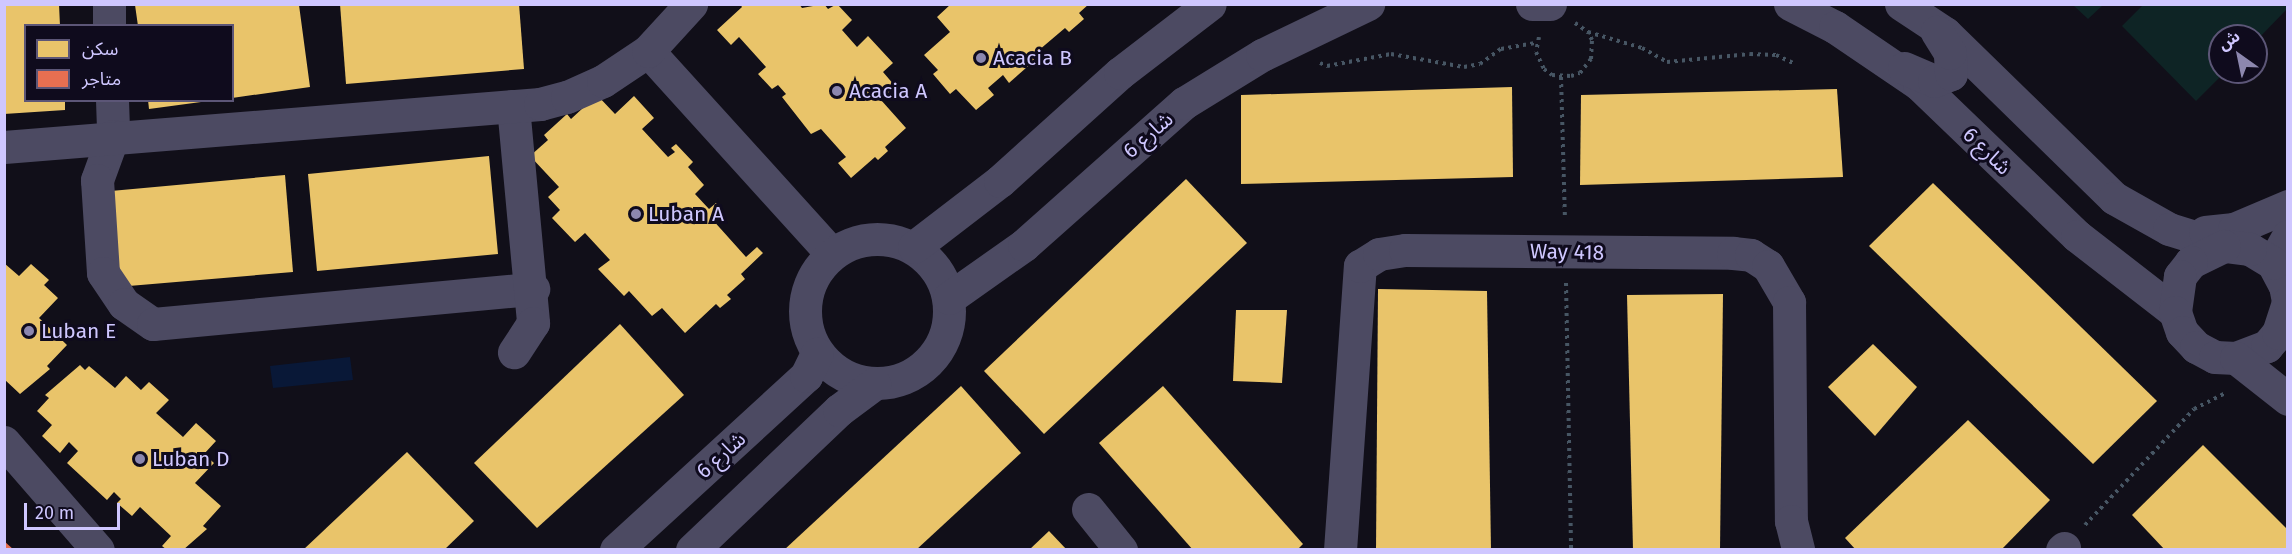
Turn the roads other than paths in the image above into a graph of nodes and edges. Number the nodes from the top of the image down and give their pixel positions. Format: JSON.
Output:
{"nodes":[{"id":1,"x":109,"y":4,"type":"edge"},
{"id":2,"x":691,"y":4,"type":"edge"},
{"id":3,"x":1210,"y":4,"type":"edge"},
{"id":4,"x":1368,"y":4,"type":"edge"},
{"id":5,"x":1790,"y":4,"type":"edge"},
{"id":6,"x":1901,"y":4,"type":"edge"},
{"id":7,"x":109,"y":24,"type":"edge"},
{"id":8,"x":1934,"y":26,"type":"junction"},
{"id":9,"x":648,"y":51,"type":"junction"},
{"id":10,"x":1891,"y":62,"type":"junction"},
{"id":11,"x":112,"y":102,"type":"edge"},
{"id":12,"x":513,"y":106,"type":"junction"},
{"id":13,"x":113,"y":136,"type":"junction"},
{"id":14,"x":4,"y":147,"type":"edge"},
{"id":15,"x":2288,"y":206,"type":"edge"},
{"id":16,"x":2169,"y":229,"type":"junction"},
{"id":17,"x":2224,"y":246,"type":"junction"},
{"id":18,"x":914,"y":247,"type":"junction"},
{"id":19,"x":832,"y":254,"type":"junction"},
{"id":20,"x":2281,"y":259,"type":"edge"},
{"id":21,"x":533,"y":289,"type":"junction"},
{"id":22,"x":949,"y":298,"type":"junction"},
{"id":23,"x":2288,"y":302,"type":"edge"},
{"id":24,"x":2175,"y":312,"type":"junction"},
{"id":25,"x":2283,"y":346,"type":"edge"},
{"id":26,"x":514,"y":352,"type":"dead end"},
{"id":27,"x":817,"y":353,"type":"junction"},
{"id":28,"x":2236,"y":358,"type":"junction"},
{"id":29,"x":874,"y":384,"type":"junction"},
{"id":30,"x":2288,"y":399,"type":"edge"},
{"id":31,"x":4,"y":442,"type":"edge"},
{"id":32,"x":1088,"y":509,"type":"dead end"},
{"id":33,"x":98,"y":549,"type":"edge"},
{"id":34,"x":616,"y":549,"type":"edge"},
{"id":35,"x":692,"y":549,"type":"edge"},
{"id":36,"x":1121,"y":549,"type":"edge"},
{"id":37,"x":1340,"y":549,"type":"edge"},
{"id":38,"x":1798,"y":549,"type":"edge"}],
"edges":[{"from":1,"to":7,"type":"street"},
{"from":2,"to":9,"type":"street"},
{"from":3,"to":18,"type":"street"},
{"from":4,"to":22,"type":"street","name":"شارع 6"},
{"from":5,"to":10,"type":"street","name":"شارع 6"},
{"from":6,"to":8,"type":"street"},
{"from":8,"to":10,"type":"street"},
{"from":8,"to":16,"type":"street"},
{"from":9,"to":12,"type":"street"},
{"from":9,"to":19,"type":"street"},
{"from":10,"to":24,"type":"street","name":"شارع 6"},
{"from":11,"to":13,"type":"street"},
{"from":12,"to":13,"type":"street"},
{"from":12,"to":21,"type":"street"},
{"from":13,"to":14,"type":"street"},
{"from":13,"to":21,"type":"street"},
{"from":15,"to":16,"type":"street"},
{"from":16,"to":17,"type":"street"},
{"from":17,"to":20,"type":"street"},
{"from":17,"to":24,"type":"street"},
{"from":18,"to":19,"type":"street"},
{"from":18,"to":22,"type":"street"},
{"from":19,"to":27,"type":"street"},
{"from":20,"to":23,"type":"street"},
{"from":21,"to":26,"type":"street"},
{"from":22,"to":29,"type":"street"},
{"from":23,"to":25,"type":"street"},
{"from":24,"to":28,"type":"street"},
{"from":25,"to":28,"type":"street"},
{"from":27,"to":29,"type":"street"},
{"from":27,"to":34,"type":"street","name":"شارع 6"},
{"from":28,"to":30,"type":"street"},
{"from":29,"to":35,"type":"street"},
{"from":31,"to":33,"type":"street"},
{"from":32,"to":36,"type":"street"},
{"from":37,"to":38,"type":"street","name":"Way 418"}]}
